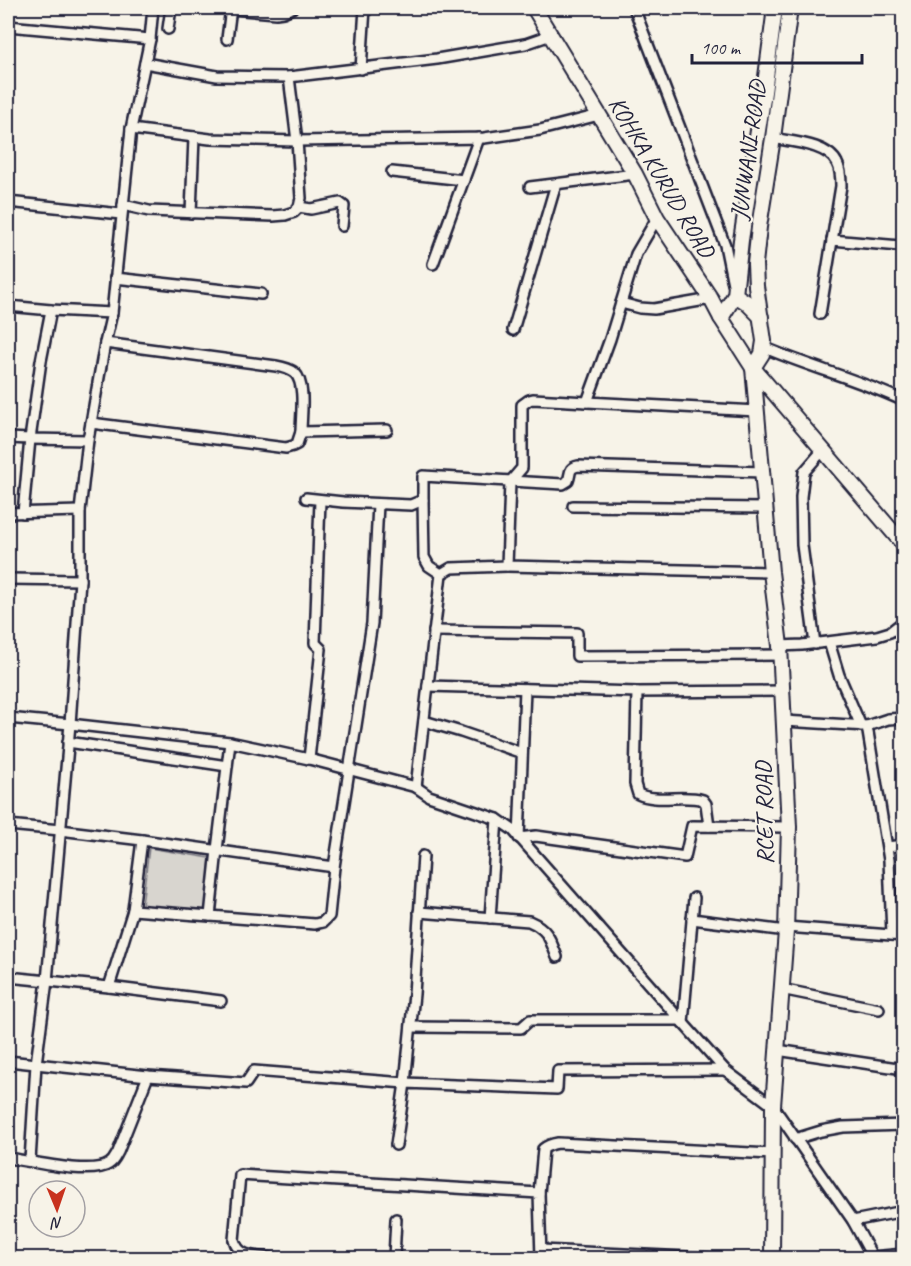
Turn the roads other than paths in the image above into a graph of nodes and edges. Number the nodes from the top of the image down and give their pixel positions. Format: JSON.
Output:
{"nodes":[{"id":1,"x":153,"y":8,"type":"edge"},
{"id":2,"x":171,"y":8,"type":"edge"},
{"id":3,"x":231,"y":8,"type":"edge"},
{"id":4,"x":292,"y":8,"type":"edge"},
{"id":5,"x":365,"y":8,"type":"edge"},
{"id":6,"x":534,"y":8,"type":"edge"},
{"id":7,"x":634,"y":8,"type":"edge"},
{"id":8,"x":775,"y":8,"type":"edge"},
{"id":9,"x":790,"y":8,"type":"edge"},
{"id":10,"x":8,"y":26,"type":"edge"},
{"id":11,"x":168,"y":29,"type":"dead end"},
{"id":12,"x":551,"y":35,"type":"junction"},
{"id":13,"x":150,"y":39,"type":"junction"},
{"id":14,"x":227,"y":39,"type":"dead end"},
{"id":15,"x":145,"y":63,"type":"junction"},
{"id":16,"x":361,"y":69,"type":"junction"},
{"id":17,"x":289,"y":77,"type":"junction"},
{"id":18,"x":599,"y":115,"type":"junction"},
{"id":19,"x":130,"y":129,"type":"junction"},
{"id":20,"x":194,"y":137,"type":"junction"},
{"id":21,"x":479,"y":138,"type":"junction"},
{"id":22,"x":773,"y":138,"type":"junction"},
{"id":23,"x":297,"y":141,"type":"junction"},
{"id":24,"x":392,"y":172,"type":"dead end"},
{"id":25,"x":635,"y":174,"type":"junction"},
{"id":26,"x":464,"y":180,"type":"junction"},
{"id":27,"x":556,"y":184,"type":"junction"},
{"id":28,"x":530,"y":187,"type":"dead end"},
{"id":29,"x":8,"y":202,"type":"edge"},
{"id":30,"x":299,"y":207,"type":"junction"},
{"id":31,"x":122,"y":209,"type":"junction"},
{"id":32,"x":191,"y":213,"type":"junction"},
{"id":33,"x":657,"y":218,"type":"junction"},
{"id":34,"x":342,"y":226,"type":"dead end"},
{"id":35,"x":832,"y":240,"type":"junction"},
{"id":36,"x":903,"y":245,"type":"edge"},
{"id":37,"x":433,"y":264,"type":"dead end"},
{"id":38,"x":115,"y":278,"type":"junction"},
{"id":39,"x":261,"y":294,"type":"dead end"},
{"id":40,"x":735,"y":295,"type":"junction"},
{"id":41,"x":711,"y":299,"type":"junction"},
{"id":42,"x":621,"y":303,"type":"junction"},
{"id":43,"x":8,"y":306,"type":"edge"},
{"id":44,"x":51,"y":310,"type":"junction"},
{"id":45,"x":112,"y":313,"type":"junction"},
{"id":46,"x":820,"y":314,"type":"dead end"},
{"id":47,"x":761,"y":317,"type":"junction"},
{"id":48,"x":721,"y":318,"type":"junction"},
{"id":49,"x":513,"y":330,"type":"dead end"},
{"id":50,"x":105,"y":343,"type":"junction"},
{"id":51,"x":763,"y":348,"type":"junction"},
{"id":52,"x":753,"y":368,"type":"junction"},
{"id":53,"x":903,"y":400,"type":"edge"},
{"id":54,"x":587,"y":402,"type":"junction"},
{"id":55,"x":757,"y":411,"type":"junction"},
{"id":56,"x":92,"y":423,"type":"junction"},
{"id":57,"x":387,"y":430,"type":"dead end"},
{"id":58,"x":301,"y":432,"type":"junction"},
{"id":59,"x":8,"y":438,"type":"edge"},
{"id":60,"x":30,"y":439,"type":"junction"},
{"id":61,"x":88,"y":440,"type":"junction"},
{"id":62,"x":823,"y":450,"type":"junction"},
{"id":63,"x":762,"y":472,"type":"junction"},
{"id":64,"x":510,"y":482,"type":"junction"},
{"id":65,"x":306,"y":498,"type":"dead end"},
{"id":66,"x":320,"y":500,"type":"junction"},
{"id":67,"x":423,"y":500,"type":"junction"},
{"id":68,"x":378,"y":504,"type":"junction"},
{"id":69,"x":573,"y":506,"type":"dead end"},
{"id":70,"x":766,"y":508,"type":"junction"},
{"id":71,"x":80,"y":511,"type":"junction"},
{"id":72,"x":8,"y":513,"type":"edge"},
{"id":73,"x":23,"y":513,"type":"junction"},
{"id":74,"x":903,"y":544,"type":"edge"},
{"id":75,"x":507,"y":566,"type":"junction"},
{"id":76,"x":771,"y":572,"type":"junction"},
{"id":77,"x":441,"y":574,"type":"junction"},
{"id":78,"x":8,"y":579,"type":"edge"},
{"id":79,"x":80,"y":580,"type":"junction"},
{"id":80,"x":903,"y":621,"type":"edge"},
{"id":81,"x":434,"y":631,"type":"junction"},
{"id":82,"x":829,"y":642,"type":"junction"},
{"id":83,"x":815,"y":644,"type":"junction"},
{"id":84,"x":780,"y":650,"type":"junction"},
{"id":85,"x":428,"y":686,"type":"junction"},
{"id":86,"x":525,"y":689,"type":"junction"},
{"id":87,"x":783,"y":691,"type":"junction"},
{"id":88,"x":637,"y":692,"type":"junction"},
{"id":89,"x":8,"y":718,"type":"edge"},
{"id":90,"x":903,"y":718,"type":"edge"},
{"id":91,"x":424,"y":721,"type":"junction"},
{"id":92,"x":784,"y":722,"type":"junction"},
{"id":93,"x":70,"y":724,"type":"junction"},
{"id":94,"x":864,"y":726,"type":"junction"},
{"id":95,"x":68,"y":742,"type":"junction"},
{"id":96,"x":230,"y":742,"type":"junction"},
{"id":97,"x":522,"y":753,"type":"junction"},
{"id":98,"x":309,"y":759,"type":"junction"},
{"id":99,"x":227,"y":766,"type":"junction"},
{"id":100,"x":348,"y":770,"type":"junction"},
{"id":101,"x":416,"y":787,"type":"junction"},
{"id":102,"x":497,"y":819,"type":"junction"},
{"id":103,"x":8,"y":825,"type":"edge"},
{"id":104,"x":709,"y":826,"type":"junction"},
{"id":105,"x":789,"y":827,"type":"junction"},
{"id":106,"x":60,"y":830,"type":"junction"},
{"id":107,"x":519,"y":838,"type":"junction"},
{"id":108,"x":142,"y":840,"type":"junction"},
{"id":109,"x":903,"y":844,"type":"edge"},
{"id":110,"x":887,"y":847,"type":"junction"},
{"id":111,"x":216,"y":850,"type":"junction"},
{"id":112,"x":423,"y":856,"type":"dead end"},
{"id":113,"x":334,"y":867,"type":"junction"},
{"id":114,"x":694,"y":898,"type":"dead end"},
{"id":115,"x":133,"y":910,"type":"junction"},
{"id":116,"x":419,"y":912,"type":"junction"},
{"id":117,"x":210,"y":916,"type":"junction"},
{"id":118,"x":490,"y":918,"type":"junction"},
{"id":119,"x":692,"y":919,"type":"junction"},
{"id":120,"x":786,"y":929,"type":"junction"},
{"id":121,"x":892,"y":935,"type":"junction"},
{"id":122,"x":903,"y":936,"type":"edge"},
{"id":123,"x":557,"y":957,"type":"dead end"},
{"id":124,"x":8,"y":977,"type":"edge"},
{"id":125,"x":47,"y":981,"type":"junction"},
{"id":126,"x":109,"y":987,"type":"junction"},
{"id":127,"x":781,"y":989,"type":"junction"},
{"id":128,"x":220,"y":1001,"type":"dead end"},
{"id":129,"x":879,"y":1009,"type":"dead end"},
{"id":130,"x":681,"y":1022,"type":"junction"},
{"id":131,"x":411,"y":1027,"type":"junction"},
{"id":132,"x":777,"y":1050,"type":"junction"},
{"id":133,"x":8,"y":1061,"type":"edge"},
{"id":134,"x":36,"y":1064,"type":"junction"},
{"id":135,"x":903,"y":1069,"type":"edge"},
{"id":136,"x":725,"y":1070,"type":"junction"},
{"id":137,"x":148,"y":1076,"type":"junction"},
{"id":138,"x":405,"y":1083,"type":"junction"},
{"id":139,"x":773,"y":1106,"type":"junction"},
{"id":140,"x":903,"y":1125,"type":"edge"},
{"id":141,"x":795,"y":1139,"type":"junction"},
{"id":142,"x":396,"y":1145,"type":"dead end"},
{"id":143,"x":773,"y":1154,"type":"junction"},
{"id":144,"x":8,"y":1158,"type":"edge"},
{"id":145,"x":30,"y":1161,"type":"junction"},
{"id":146,"x":539,"y":1192,"type":"junction"},
{"id":147,"x":903,"y":1211,"type":"edge"},
{"id":148,"x":396,"y":1219,"type":"dead end"},
{"id":149,"x":853,"y":1221,"type":"junction"},
{"id":150,"x":903,"y":1254,"type":"edge"},
{"id":151,"x":542,"y":1255,"type":"edge"},
{"id":152,"x":271,"y":1258,"type":"edge"},
{"id":153,"x":394,"y":1258,"type":"edge"},
{"id":154,"x":707,"y":1258,"type":"edge"},
{"id":155,"x":772,"y":1258,"type":"edge"},
{"id":156,"x":873,"y":1258,"type":"edge"}],
"edges":[{"from":1,"to":13,"type":"street"},
{"from":2,"to":11,"type":"street"},
{"from":3,"to":4,"type":"street"},
{"from":3,"to":14,"type":"street"},
{"from":5,"to":16,"type":"street"},
{"from":6,"to":12,"type":"main road","name":"KOHKA KURUD ROAD"},
{"from":7,"to":40,"type":"street"},
{"from":8,"to":40,"type":"main road","name":"JUNWANI ROAD"},
{"from":9,"to":22,"type":"main road","name":"JUNWANI ROAD"},
{"from":10,"to":13,"type":"street"},
{"from":12,"to":16,"type":"street"},
{"from":12,"to":18,"type":"main road","name":"KOHKA KURUD ROAD"},
{"from":13,"to":15,"type":"street"},
{"from":15,"to":17,"type":"street"},
{"from":15,"to":19,"type":"street"},
{"from":16,"to":17,"type":"street"},
{"from":17,"to":23,"type":"street"},
{"from":18,"to":21,"type":"street"},
{"from":18,"to":25,"type":"main road","name":"KOHKA KURUD ROAD"},
{"from":19,"to":20,"type":"street"},
{"from":19,"to":31,"type":"street"},
{"from":20,"to":23,"type":"street"},
{"from":20,"to":32,"type":"street"},
{"from":21,"to":23,"type":"street"},
{"from":21,"to":26,"type":"street"},
{"from":22,"to":35,"type":"street"},
{"from":22,"to":47,"type":"main road","name":"JUNWANI ROAD"},
{"from":23,"to":30,"type":"street"},
{"from":24,"to":26,"type":"street"},
{"from":25,"to":27,"type":"street"},
{"from":25,"to":33,"type":"main road","name":"KOHKA KURUD ROAD"},
{"from":26,"to":37,"type":"street"},
{"from":27,"to":28,"type":"street"},
{"from":27,"to":49,"type":"street"},
{"from":29,"to":31,"type":"street"},
{"from":30,"to":32,"type":"street"},
{"from":30,"to":34,"type":"street"},
{"from":31,"to":32,"type":"street"},
{"from":31,"to":38,"type":"street"},
{"from":33,"to":41,"type":"main road","name":"KOHKA KURUD ROAD"},
{"from":33,"to":42,"type":"street"},
{"from":35,"to":36,"type":"street"},
{"from":35,"to":46,"type":"street"},
{"from":38,"to":39,"type":"street"},
{"from":38,"to":45,"type":"street"},
{"from":40,"to":47,"type":"main road"},
{"from":40,"to":48,"type":"main road","name":"JUNWANI ROAD"},
{"from":41,"to":42,"type":"street"},
{"from":41,"to":48,"type":"main road","name":"KOHKA KURUD ROAD"},
{"from":42,"to":54,"type":"street"},
{"from":43,"to":44,"type":"street"},
{"from":44,"to":45,"type":"street"},
{"from":44,"to":60,"type":"street"},
{"from":45,"to":50,"type":"street"},
{"from":47,"to":51,"type":"main road","name":"JUNWANI ROAD"},
{"from":48,"to":52,"type":"main road","name":"KOHKA KURUD ROAD"},
{"from":50,"to":56,"type":"street"},
{"from":50,"to":58,"type":"street"},
{"from":51,"to":52,"type":"main road"},
{"from":51,"to":53,"type":"street"},
{"from":52,"to":55,"type":"main road","name":"RCET ROAD"},
{"from":52,"to":62,"type":"main road","name":"KOHKA KURUD ROAD"},
{"from":54,"to":55,"type":"street"},
{"from":54,"to":64,"type":"street"},
{"from":55,"to":63,"type":"main road","name":"RCET ROAD"},
{"from":56,"to":58,"type":"street"},
{"from":56,"to":61,"type":"street"},
{"from":57,"to":58,"type":"street"},
{"from":59,"to":60,"type":"street"},
{"from":60,"to":61,"type":"street"},
{"from":60,"to":73,"type":"street"},
{"from":61,"to":71,"type":"street"},
{"from":62,"to":74,"type":"main road","name":"KOHKA KURUD ROAD"},
{"from":62,"to":83,"type":"street"},
{"from":63,"to":64,"type":"street"},
{"from":63,"to":70,"type":"main road","name":"RCET ROAD"},
{"from":64,"to":67,"type":"street"},
{"from":64,"to":75,"type":"street"},
{"from":65,"to":66,"type":"street"},
{"from":66,"to":68,"type":"street"},
{"from":66,"to":98,"type":"street"},
{"from":67,"to":68,"type":"street"},
{"from":67,"to":77,"type":"street"},
{"from":68,"to":100,"type":"street"},
{"from":69,"to":70,"type":"street"},
{"from":70,"to":76,"type":"main road","name":"RCET ROAD"},
{"from":71,"to":73,"type":"street"},
{"from":71,"to":79,"type":"street"},
{"from":72,"to":73,"type":"street"},
{"from":75,"to":76,"type":"street"},
{"from":75,"to":77,"type":"street"},
{"from":76,"to":84,"type":"main road","name":"RCET ROAD"},
{"from":77,"to":81,"type":"street"},
{"from":78,"to":79,"type":"street"},
{"from":79,"to":93,"type":"street"},
{"from":80,"to":82,"type":"street"},
{"from":81,"to":84,"type":"street"},
{"from":81,"to":85,"type":"street"},
{"from":82,"to":83,"type":"street"},
{"from":82,"to":94,"type":"street"},
{"from":83,"to":84,"type":"street"},
{"from":84,"to":87,"type":"main road","name":"RCET ROAD"},
{"from":85,"to":86,"type":"street"},
{"from":85,"to":91,"type":"street"},
{"from":86,"to":88,"type":"street"},
{"from":86,"to":97,"type":"street"},
{"from":87,"to":88,"type":"street"},
{"from":87,"to":92,"type":"main road","name":"RCET ROAD"},
{"from":88,"to":104,"type":"street"},
{"from":89,"to":93,"type":"street"},
{"from":90,"to":94,"type":"street"},
{"from":91,"to":97,"type":"street"},
{"from":91,"to":101,"type":"street"},
{"from":92,"to":94,"type":"street"},
{"from":92,"to":105,"type":"main road","name":"RCET ROAD"},
{"from":93,"to":95,"type":"street"},
{"from":93,"to":96,"type":"street"},
{"from":94,"to":110,"type":"street"},
{"from":95,"to":99,"type":"street"},
{"from":95,"to":106,"type":"street"},
{"from":96,"to":98,"type":"street"},
{"from":96,"to":99,"type":"street"},
{"from":97,"to":107,"type":"street"},
{"from":98,"to":100,"type":"street"},
{"from":99,"to":111,"type":"street"},
{"from":100,"to":101,"type":"street"},
{"from":100,"to":113,"type":"street"},
{"from":101,"to":102,"type":"street"},
{"from":102,"to":107,"type":"street"},
{"from":102,"to":118,"type":"street"},
{"from":103,"to":106,"type":"street"},
{"from":104,"to":105,"type":"street"},
{"from":104,"to":107,"type":"street"},
{"from":105,"to":120,"type":"main road","name":"RCET ROAD"},
{"from":106,"to":108,"type":"street"},
{"from":106,"to":125,"type":"street"},
{"from":107,"to":130,"type":"street"},
{"from":108,"to":111,"type":"street"},
{"from":108,"to":115,"type":"street"},
{"from":109,"to":110,"type":"street"},
{"from":110,"to":121,"type":"street"},
{"from":111,"to":113,"type":"street"},
{"from":111,"to":117,"type":"street"},
{"from":112,"to":116,"type":"street"},
{"from":113,"to":117,"type":"street"},
{"from":114,"to":119,"type":"street"},
{"from":115,"to":117,"type":"street"},
{"from":115,"to":126,"type":"street"},
{"from":116,"to":118,"type":"street"},
{"from":116,"to":131,"type":"street"},
{"from":118,"to":123,"type":"street"},
{"from":119,"to":120,"type":"street"},
{"from":119,"to":130,"type":"street"},
{"from":120,"to":121,"type":"street"},
{"from":120,"to":127,"type":"main road","name":"RCET ROAD"},
{"from":121,"to":122,"type":"street"},
{"from":124,"to":125,"type":"street"},
{"from":125,"to":126,"type":"street"},
{"from":125,"to":134,"type":"street"},
{"from":126,"to":128,"type":"street"},
{"from":127,"to":129,"type":"street"},
{"from":127,"to":132,"type":"main road","name":"RCET ROAD"},
{"from":130,"to":131,"type":"street"},
{"from":130,"to":136,"type":"street"},
{"from":131,"to":138,"type":"street"},
{"from":132,"to":135,"type":"street"},
{"from":132,"to":139,"type":"main road","name":"RCET ROAD"},
{"from":133,"to":134,"type":"street"},
{"from":134,"to":137,"type":"street"},
{"from":134,"to":145,"type":"street"},
{"from":136,"to":138,"type":"street"},
{"from":136,"to":139,"type":"street"},
{"from":137,"to":138,"type":"street"},
{"from":137,"to":145,"type":"street"},
{"from":138,"to":142,"type":"street"},
{"from":139,"to":141,"type":"street"},
{"from":139,"to":143,"type":"main road","name":"RCET ROAD"},
{"from":140,"to":141,"type":"street"},
{"from":141,"to":149,"type":"street"},
{"from":143,"to":146,"type":"street"},
{"from":143,"to":155,"type":"main road","name":"RCET ROAD"},
{"from":144,"to":145,"type":"street"},
{"from":146,"to":151,"type":"street"},
{"from":146,"to":152,"type":"street"},
{"from":147,"to":149,"type":"street"},
{"from":148,"to":153,"type":"street"},
{"from":149,"to":156,"type":"street"},
{"from":150,"to":156,"type":"street"},
{"from":151,"to":154,"type":"street"}]}
